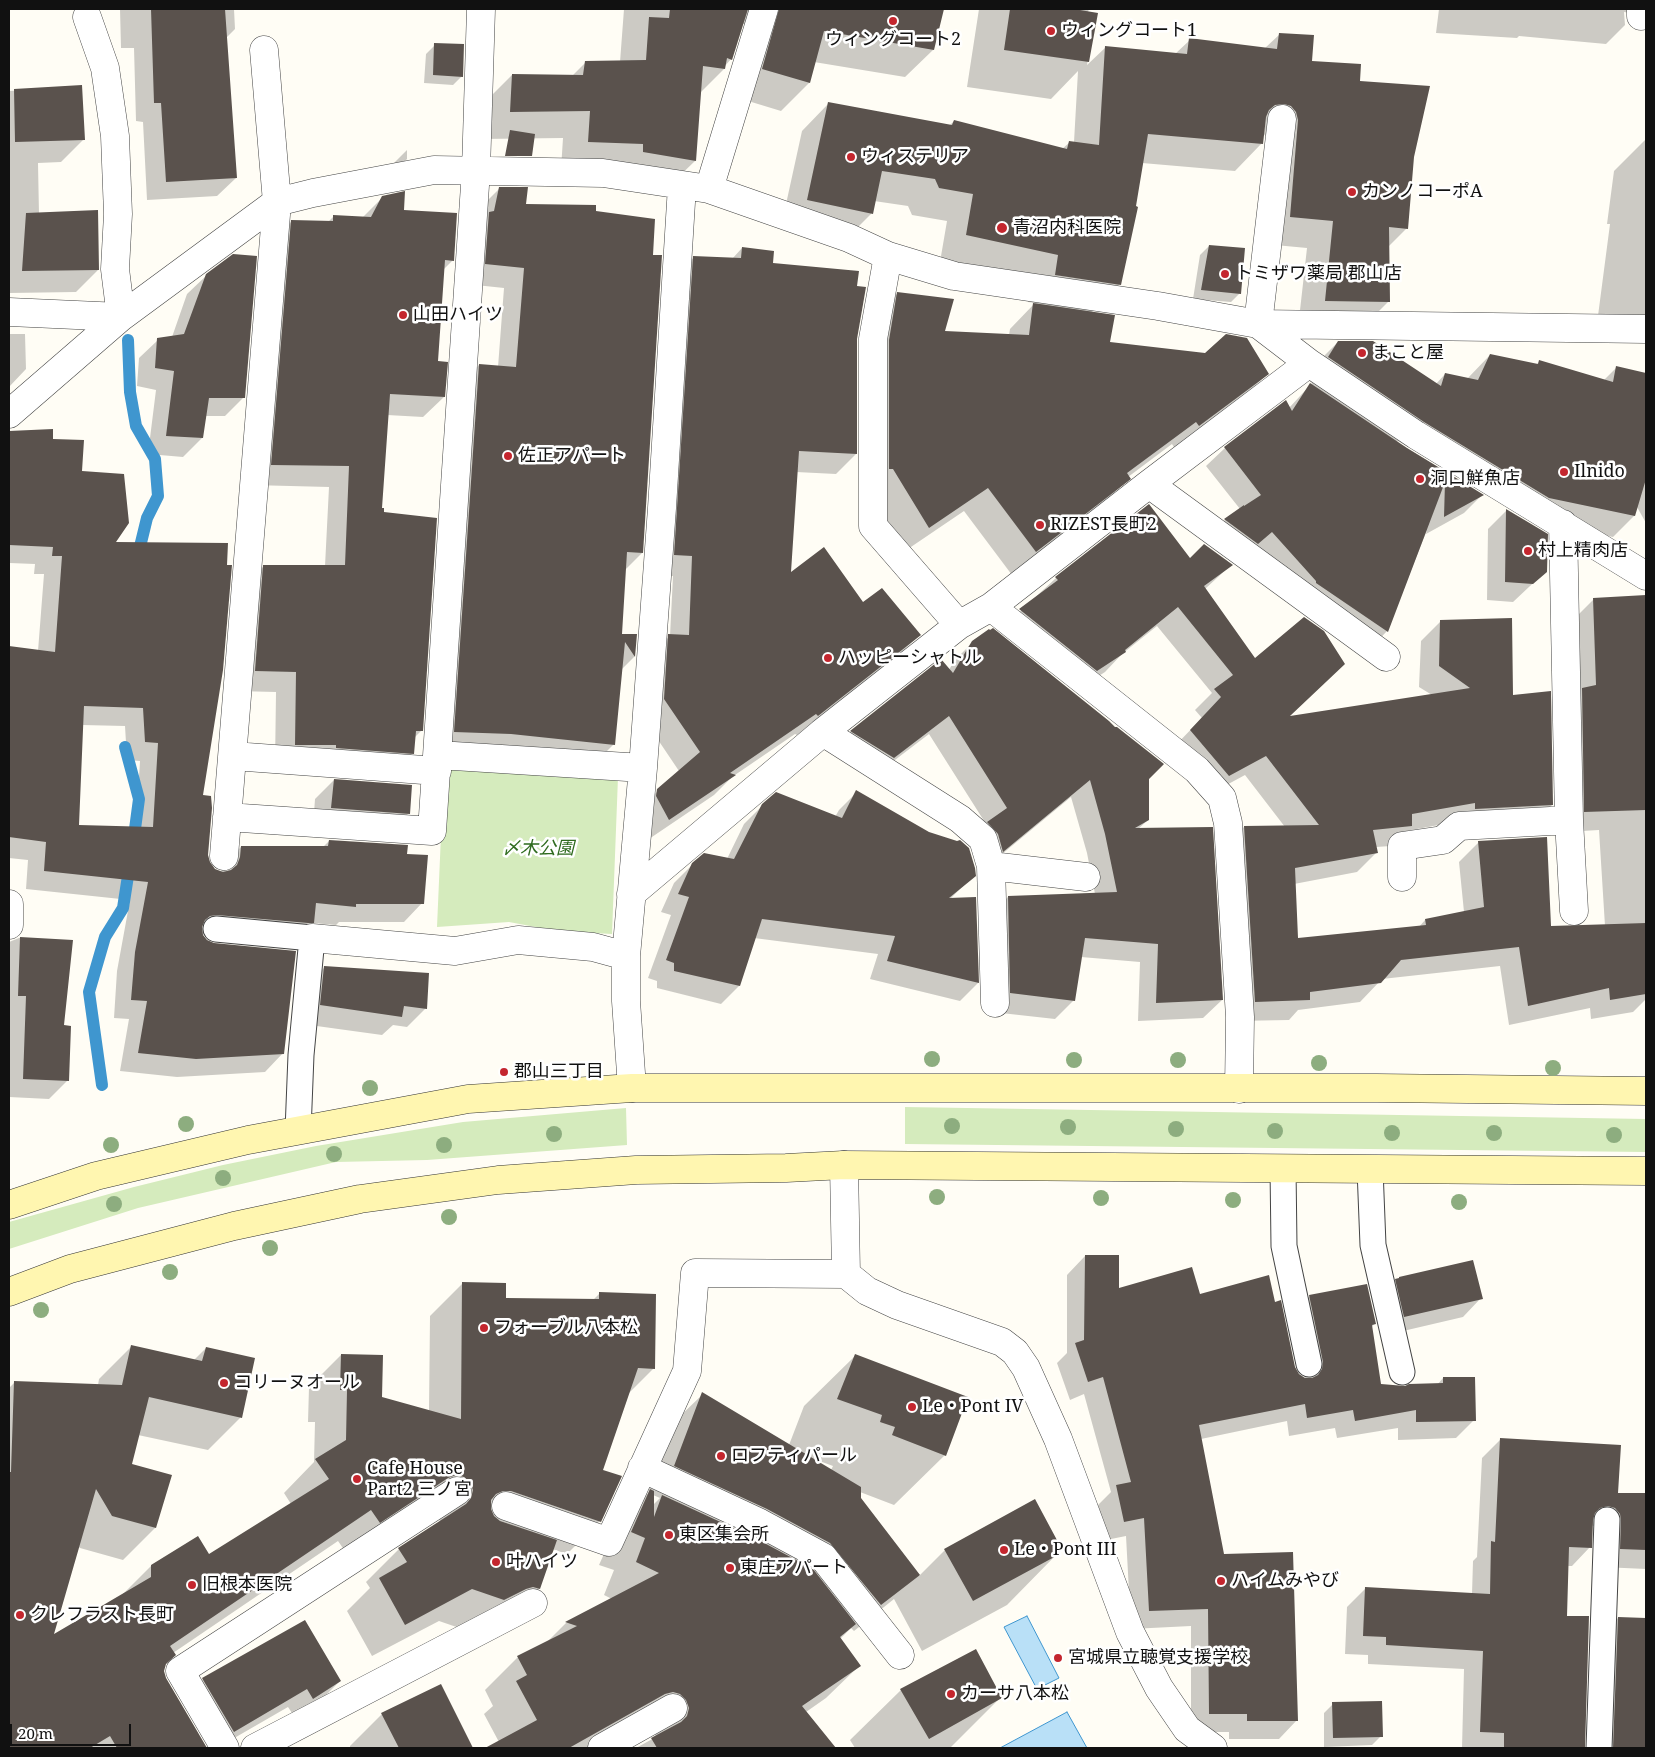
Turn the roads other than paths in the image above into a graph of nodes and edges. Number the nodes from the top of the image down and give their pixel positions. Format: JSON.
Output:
{"nodes":[{"id":1,"x":481,"y":9,"type":"edge"},
{"id":2,"x":764,"y":9,"type":"edge"},
{"id":3,"x":87,"y":17,"type":"dead end"},
{"id":4,"x":264,"y":50,"type":"dead end"},
{"id":5,"x":1282,"y":119,"type":"dead end"},
{"id":6,"x":476,"y":170,"type":"junction"},
{"id":7,"x":682,"y":186,"type":"junction"},
{"id":8,"x":709,"y":189,"type":"junction"},
{"id":9,"x":277,"y":202,"type":"junction"},
{"id":10,"x":888,"y":256,"type":"junction"},
{"id":11,"x":9,"y":312,"type":"edge"},
{"id":12,"x":122,"y":317,"type":"junction"},
{"id":13,"x":1258,"y":324,"type":"junction"},
{"id":14,"x":1646,"y":329,"type":"edge"},
{"id":15,"x":1309,"y":363,"type":"junction"},
{"id":16,"x":9,"y":414,"type":"edge"},
{"id":17,"x":1149,"y":484,"type":"junction"},
{"id":18,"x":1562,"y":524,"type":"junction"},
{"id":19,"x":1646,"y":576,"type":"edge"},
{"id":20,"x":991,"y":607,"type":"junction"},
{"id":21,"x":959,"y":625,"type":"junction"},
{"id":22,"x":1386,"y":657,"type":"dead end"},
{"id":23,"x":823,"y":732,"type":"junction"},
{"id":24,"x":233,"y":756,"type":"junction"},
{"id":25,"x":437,"y":763,"type":"junction"},
{"id":26,"x":643,"y":768,"type":"junction"},
{"id":27,"x":227,"y":817,"type":"junction"},
{"id":28,"x":1569,"y":820,"type":"junction"},
{"id":29,"x":224,"y":856,"type":"dead end"},
{"id":30,"x":991,"y":866,"type":"junction"},
{"id":31,"x":1086,"y":877,"type":"dead end"},
{"id":32,"x":1402,"y":877,"type":"dead end"},
{"id":33,"x":632,"y":894,"type":"junction"},
{"id":34,"x":9,"y":904,"type":"edge"},
{"id":35,"x":1574,"y":911,"type":"dead end"},
{"id":36,"x":9,"y":925,"type":"edge"},
{"id":37,"x":216,"y":929,"type":"dead end"},
{"id":38,"x":312,"y":938,"type":"junction"},
{"id":39,"x":626,"y":956,"type":"junction"},
{"id":40,"x":995,"y":1003,"type":"dead end"},
{"id":41,"x":632,"y":1088,"type":"junction"},
{"id":42,"x":1239,"y":1088,"type":"junction"},
{"id":43,"x":1646,"y":1091,"type":"edge"},
{"id":44,"x":298,"y":1131,"type":"junction"},
{"id":45,"x":844,"y":1165,"type":"junction"},
{"id":46,"x":1283,"y":1168,"type":"junction"},
{"id":47,"x":1370,"y":1169,"type":"junction"},
{"id":48,"x":1646,"y":1171,"type":"edge"},
{"id":49,"x":9,"y":1205,"type":"edge"},
{"id":50,"x":846,"y":1274,"type":"junction"},
{"id":51,"x":9,"y":1292,"type":"edge"},
{"id":52,"x":1309,"y":1364,"type":"dead end"},
{"id":53,"x":1402,"y":1372,"type":"dead end"},
{"id":54,"x":642,"y":1468,"type":"junction"},
{"id":55,"x":457,"y":1491,"type":"dead end"},
{"id":56,"x":506,"y":1506,"type":"dead end"},
{"id":57,"x":1607,"y":1520,"type":"dead end"},
{"id":58,"x":533,"y":1604,"type":"dead end"},
{"id":59,"x":900,"y":1654,"type":"dead end"},
{"id":60,"x":673,"y":1708,"type":"dead end"},
{"id":61,"x":226,"y":1748,"type":"edge"},
{"id":62,"x":256,"y":1748,"type":"edge"},
{"id":63,"x":602,"y":1748,"type":"edge"},
{"id":64,"x":1213,"y":1748,"type":"edge"},
{"id":65,"x":1599,"y":1748,"type":"edge"}],
"edges":[{"from":1,"to":6,"type":"street"},
{"from":2,"to":8,"type":"street"},
{"from":3,"to":12,"type":"street"},
{"from":4,"to":9,"type":"street"},
{"from":5,"to":13,"type":"street"},
{"from":6,"to":7,"type":"street"},
{"from":6,"to":9,"type":"street"},
{"from":6,"to":25,"type":"street"},
{"from":7,"to":8,"type":"street"},
{"from":7,"to":26,"type":"street"},
{"from":8,"to":10,"type":"street"},
{"from":9,"to":12,"type":"street"},
{"from":9,"to":24,"type":"street"},
{"from":10,"to":13,"type":"street"},
{"from":10,"to":21,"type":"street"},
{"from":11,"to":12,"type":"street"},
{"from":12,"to":16,"type":"street"},
{"from":13,"to":14,"type":"street"},
{"from":13,"to":15,"type":"street"},
{"from":15,"to":17,"type":"street"},
{"from":15,"to":18,"type":"street"},
{"from":17,"to":20,"type":"street"},
{"from":17,"to":22,"type":"street"},
{"from":18,"to":19,"type":"street"},
{"from":18,"to":28,"type":"street"},
{"from":20,"to":21,"type":"street"},
{"from":20,"to":42,"type":"street"},
{"from":21,"to":23,"type":"street"},
{"from":23,"to":30,"type":"street"},
{"from":23,"to":33,"type":"street"},
{"from":24,"to":25,"type":"street"},
{"from":24,"to":27,"type":"street"},
{"from":25,"to":26,"type":"street"},
{"from":25,"to":27,"type":"street"},
{"from":26,"to":33,"type":"street"},
{"from":27,"to":29,"type":"street"},
{"from":28,"to":32,"type":"street"},
{"from":28,"to":35,"type":"street"},
{"from":30,"to":31,"type":"street"},
{"from":30,"to":40,"type":"street"},
{"from":33,"to":39,"type":"street"},
{"from":34,"to":36,"type":"street"},
{"from":37,"to":38,"type":"lane"},
{"from":38,"to":39,"type":"street"},
{"from":38,"to":44,"type":"lane"},
{"from":39,"to":41,"type":"street"},
{"from":41,"to":42,"type":"street"},
{"from":41,"to":44,"type":"street"},
{"from":42,"to":43,"type":"street"},
{"from":44,"to":49,"type":"street"},
{"from":45,"to":46,"type":"street"},
{"from":45,"to":50,"type":"street"},
{"from":45,"to":51,"type":"street"},
{"from":46,"to":47,"type":"street"},
{"from":46,"to":52,"type":"lane"},
{"from":47,"to":48,"type":"street"},
{"from":47,"to":53,"type":"lane"},
{"from":50,"to":54,"type":"street"},
{"from":50,"to":64,"type":"street"},
{"from":54,"to":56,"type":"street"},
{"from":54,"to":59,"type":"street"},
{"from":55,"to":61,"type":"street"},
{"from":57,"to":65,"type":"lane"},
{"from":58,"to":62,"type":"street"},
{"from":60,"to":63,"type":"street"}]}
